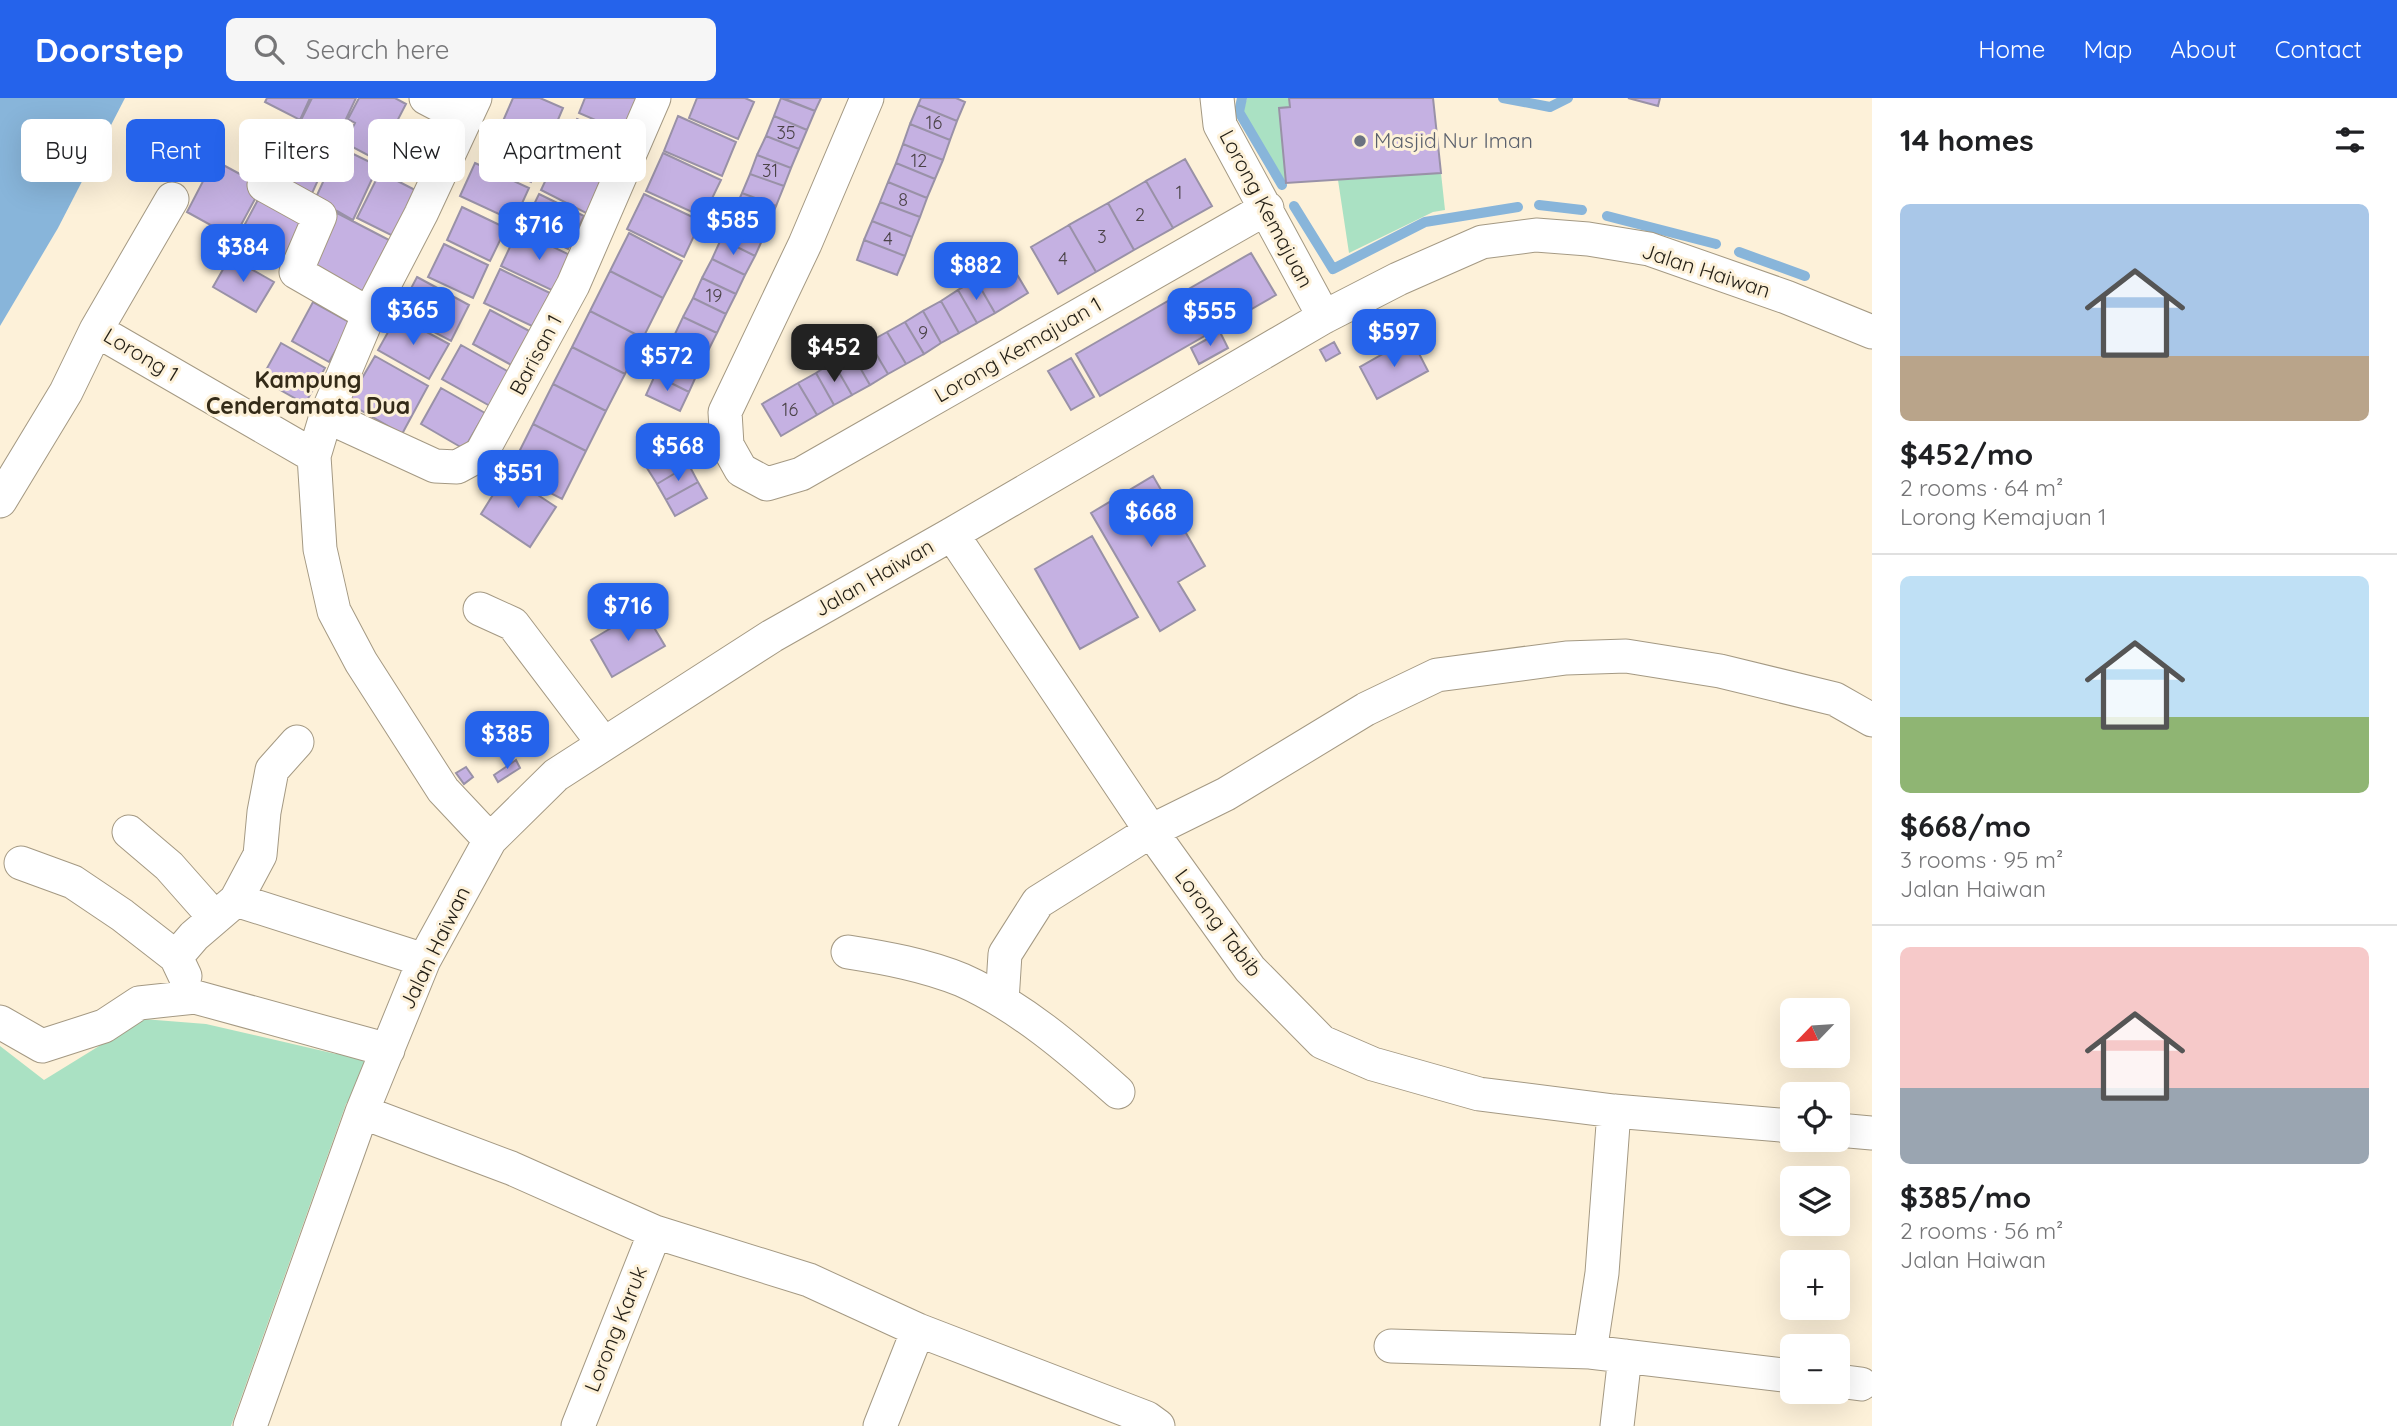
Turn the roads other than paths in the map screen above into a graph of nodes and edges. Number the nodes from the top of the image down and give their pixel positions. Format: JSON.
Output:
{"nodes":[{"id":1,"x":426,"y":98,"type":"edge"},
{"id":2,"x":654,"y":98,"type":"edge"},
{"id":3,"x":867,"y":98,"type":"edge"},
{"id":4,"x":1217,"y":98,"type":"edge"},
{"id":5,"x":470,"y":108,"type":"edge"},
{"id":6,"x":264,"y":185,"type":"dead end"},
{"id":7,"x":172,"y":199,"type":"dead end"},
{"id":8,"x":1267,"y":208,"type":"junction"},
{"id":9,"x":369,"y":314,"type":"junction"},
{"id":10,"x":1324,"y":317,"type":"junction"},
{"id":11,"x":96,"y":330,"type":"junction"},
{"id":12,"x":1872,"y":332,"type":"edge"},
{"id":13,"x":326,"y":416,"type":"junction"},
{"id":14,"x":314,"y":456,"type":"junction"},
{"id":15,"x":0,"y":501,"type":"edge"},
{"id":16,"x":952,"y":534,"type":"junction"},
{"id":17,"x":480,"y":608,"type":"dead end"},
{"id":18,"x":1872,"y":720,"type":"edge"},
{"id":19,"x":298,"y":741,"type":"dead end"},
{"id":20,"x":603,"y":743,"type":"junction"},
{"id":21,"x":1152,"y":831,"type":"junction"},
{"id":22,"x":129,"y":832,"type":"dead end"},
{"id":23,"x":490,"y":840,"type":"junction"},
{"id":24,"x":21,"y":863,"type":"dead end"},
{"id":25,"x":226,"y":909,"type":"junction"},
{"id":26,"x":848,"y":952,"type":"dead end"},
{"id":27,"x":176,"y":957,"type":"junction"},
{"id":28,"x":424,"y":960,"type":"junction"},
{"id":29,"x":195,"y":998,"type":"junction"},
{"id":30,"x":1002,"y":1001,"type":"junction"},
{"id":31,"x":0,"y":1022,"type":"edge"},
{"id":32,"x":388,"y":1049,"type":"junction"},
{"id":33,"x":1118,"y":1092,"type":"dead end"},
{"id":34,"x":1614,"y":1111,"type":"junction"},
{"id":35,"x":362,"y":1112,"type":"junction"},
{"id":36,"x":1780,"y":1125,"type":"edge"},
{"id":37,"x":1850,"y":1131,"type":"edge"},
{"id":38,"x":1872,"y":1133,"type":"edge"},
{"id":39,"x":655,"y":1232,"type":"junction"},
{"id":40,"x":918,"y":1330,"type":"junction"},
{"id":41,"x":1391,"y":1346,"type":"dead end"},
{"id":42,"x":1590,"y":1352,"type":"junction"},
{"id":43,"x":1625,"y":1356,"type":"junction"},
{"id":44,"x":1780,"y":1375,"type":"edge"},
{"id":45,"x":250,"y":1426,"type":"edge"},
{"id":46,"x":578,"y":1426,"type":"edge"},
{"id":47,"x":880,"y":1426,"type":"edge"},
{"id":48,"x":1158,"y":1426,"type":"edge"},
{"id":49,"x":1617,"y":1426,"type":"edge"}],
"edges":[{"from":1,"to":5,"type":"street"},
{"from":2,"to":13,"type":"street","name":"Barisan 1"},
{"from":3,"to":8,"type":"street","name":"Lorong Kemajuan 1"},
{"from":4,"to":8,"type":"street","name":"Lorong Kemajuan"},
{"from":5,"to":9,"type":"street"},
{"from":6,"to":9,"type":"street"},
{"from":7,"to":11,"type":"street","name":"Lorong 1"},
{"from":8,"to":10,"type":"street","name":"Lorong Kemajuan"},
{"from":9,"to":13,"type":"street"},
{"from":10,"to":12,"type":"street","name":"Jalan Haiwan"},
{"from":10,"to":16,"type":"street","name":"Jalan Haiwan"},
{"from":11,"to":14,"type":"street","name":"Lorong 1"},
{"from":11,"to":15,"type":"street"},
{"from":13,"to":14,"type":"street"},
{"from":14,"to":23,"type":"street"},
{"from":16,"to":20,"type":"street","name":"Jalan Haiwan"},
{"from":16,"to":21,"type":"street","name":"Lorong Tabib"},
{"from":17,"to":20,"type":"street"},
{"from":18,"to":21,"type":"street"},
{"from":19,"to":25,"type":"street"},
{"from":20,"to":23,"type":"street","name":"Jalan Haiwan"},
{"from":21,"to":30,"type":"street"},
{"from":21,"to":34,"type":"street","name":"Lorong Tabib"},
{"from":22,"to":25,"type":"street"},
{"from":23,"to":28,"type":"street","name":"Jalan Haiwan"},
{"from":24,"to":27,"type":"street"},
{"from":25,"to":27,"type":"street"},
{"from":25,"to":28,"type":"street"},
{"from":26,"to":30,"type":"street"},
{"from":27,"to":29,"type":"street"},
{"from":28,"to":32,"type":"street","name":"Jalan Haiwan"},
{"from":29,"to":31,"type":"street"},
{"from":29,"to":32,"type":"street"},
{"from":30,"to":33,"type":"street"},
{"from":32,"to":35,"type":"street","name":"Jalan Haiwan"},
{"from":34,"to":36,"type":"street","name":"Lorong Tabib"},
{"from":34,"to":42,"type":"street"},
{"from":35,"to":39,"type":"street"},
{"from":35,"to":45,"type":"street","name":"Jalan Haiwan"},
{"from":37,"to":38,"type":"street"},
{"from":39,"to":40,"type":"street"},
{"from":39,"to":46,"type":"street","name":"Lorong Karuk"},
{"from":40,"to":47,"type":"street"},
{"from":40,"to":48,"type":"street"},
{"from":41,"to":42,"type":"street"},
{"from":42,"to":43,"type":"street"},
{"from":43,"to":44,"type":"street"},
{"from":43,"to":49,"type":"street"}]}
